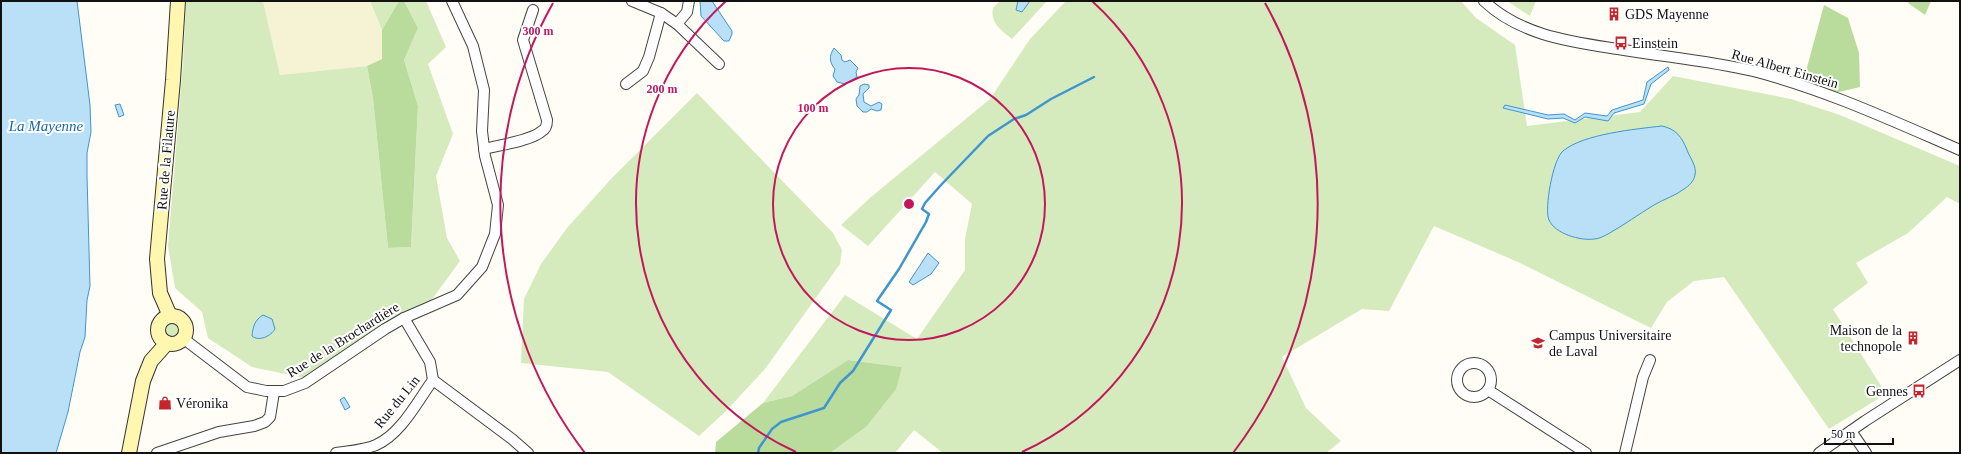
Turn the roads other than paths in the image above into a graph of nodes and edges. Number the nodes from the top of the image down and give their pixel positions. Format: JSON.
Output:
{"nodes":[{"id":1,"x":178,"y":1,"type":"edge"},
{"id":2,"x":452,"y":1,"type":"edge"},
{"id":3,"x":632,"y":1,"type":"edge"},
{"id":4,"x":689,"y":1,"type":"edge"},
{"id":5,"x":1484,"y":1,"type":"edge"},
{"id":6,"x":533,"y":10,"type":"dead end"},
{"id":7,"x":661,"y":13,"type":"junction"},
{"id":8,"x":677,"y":24,"type":"junction"},
{"id":9,"x":719,"y":64,"type":"dead end"},
{"id":10,"x":626,"y":84,"type":"dead end"},
{"id":11,"x":484,"y":149,"type":"junction"},
{"id":12,"x":1960,"y":150,"type":"edge"},
{"id":13,"x":170,"y":316,"type":"junction"},
{"id":14,"x":404,"y":318,"type":"junction"},
{"id":15,"x":184,"y":339,"type":"junction"},
{"id":16,"x":167,"y":343,"type":"junction"},
{"id":17,"x":1650,"y":360,"type":"dead end"},
{"id":18,"x":1960,"y":360,"type":"edge"},
{"id":19,"x":433,"y":380,"type":"junction"},
{"id":20,"x":1488,"y":390,"type":"dead end"},
{"id":21,"x":274,"y":392,"type":"junction"},
{"id":22,"x":1851,"y":431,"type":"junction"},
{"id":23,"x":129,"y":453,"type":"edge"},
{"id":24,"x":157,"y":453,"type":"edge"},
{"id":25,"x":336,"y":453,"type":"edge"},
{"id":26,"x":528,"y":453,"type":"edge"},
{"id":27,"x":1586,"y":453,"type":"edge"},
{"id":28,"x":1625,"y":453,"type":"edge"},
{"id":29,"x":1819,"y":453,"type":"edge"},
{"id":30,"x":1866,"y":453,"type":"edge"}],
"edges":[{"from":1,"to":13,"type":"street","name":"Rue de la Filature"},
{"from":2,"to":11,"type":"street","name":"Rue de la Brochardière"},
{"from":3,"to":7,"type":"street"},
{"from":4,"to":8,"type":"street"},
{"from":5,"to":12,"type":"street","name":"Rue Albert Einstein"},
{"from":6,"to":11,"type":"street"},
{"from":7,"to":8,"type":"street"},
{"from":7,"to":10,"type":"street"},
{"from":8,"to":9,"type":"street"},
{"from":11,"to":14,"type":"street","name":"Rue de la Brochardière"},
{"from":13,"to":15,"type":"street"},
{"from":13,"to":16,"type":"street"},
{"from":14,"to":19,"type":"street","name":"Rue du Lin"},
{"from":14,"to":21,"type":"street","name":"Rue de la Brochardière"},
{"from":15,"to":16,"type":"street"},
{"from":15,"to":21,"type":"street","name":"Rue de la Brochardière"},
{"from":16,"to":23,"type":"street"},
{"from":17,"to":28,"type":"street"},
{"from":18,"to":22,"type":"street"},
{"from":19,"to":25,"type":"street","name":"Rue du Lin"},
{"from":19,"to":26,"type":"street","name":"Rue du Lin"},
{"from":20,"to":27,"type":"street"},
{"from":21,"to":24,"type":"street"},
{"from":22,"to":29,"type":"street"},
{"from":22,"to":30,"type":"street"}]}
